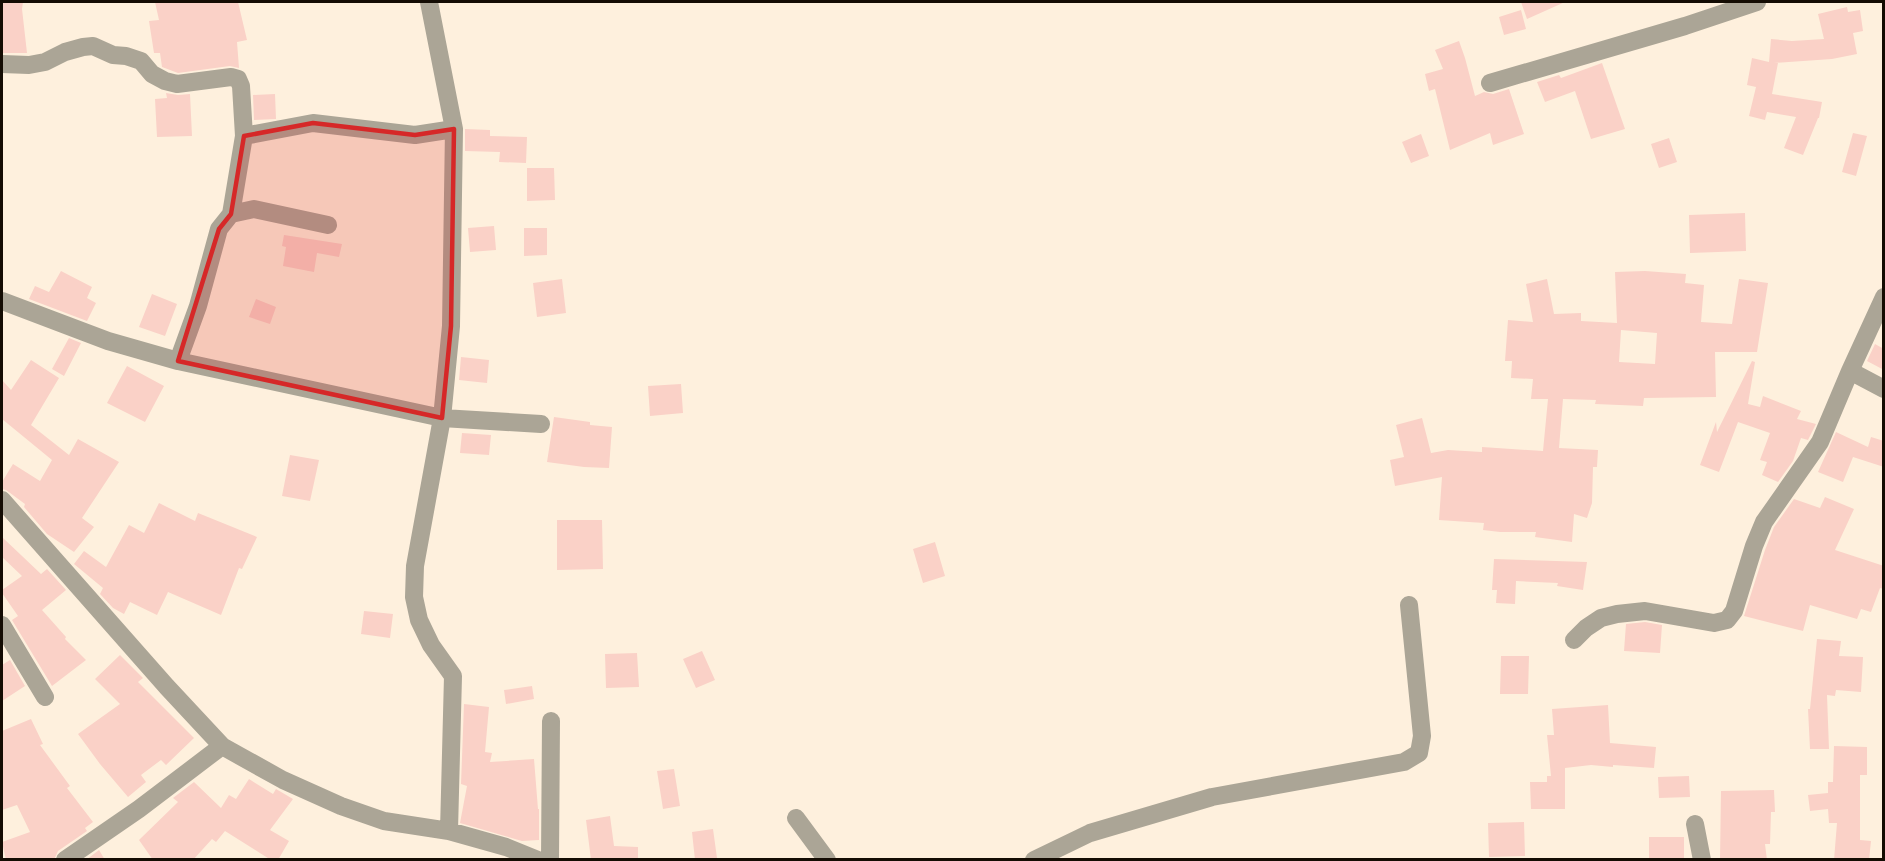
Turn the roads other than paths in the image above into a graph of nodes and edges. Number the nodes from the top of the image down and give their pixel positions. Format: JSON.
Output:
{"nodes":[{"id":1,"x":429,"y":2,"type":"edge"},
{"id":2,"x":1757,"y":2,"type":"edge"},
{"id":3,"x":2,"y":64,"type":"edge"},
{"id":4,"x":1490,"y":83,"type":"dead end"},
{"id":5,"x":454,"y":129,"type":"junction"},
{"id":6,"x":244,"y":136,"type":"junction"},
{"id":7,"x":231,"y":214,"type":"junction"},
{"id":8,"x":328,"y":225,"type":"dead end"},
{"id":9,"x":1884,"y":297,"type":"edge"},
{"id":10,"x":2,"y":301,"type":"edge"},
{"id":11,"x":178,"y":361,"type":"junction"},
{"id":12,"x":1850,"y":371,"type":"junction"},
{"id":13,"x":1884,"y":389,"type":"edge"},
{"id":14,"x":442,"y":418,"type":"junction"},
{"id":15,"x":542,"y":424,"type":"dead end"},
{"id":16,"x":2,"y":500,"type":"edge"},
{"id":17,"x":1409,"y":605,"type":"dead end"},
{"id":18,"x":2,"y":625,"type":"edge"},
{"id":19,"x":1574,"y":640,"type":"dead end"},
{"id":20,"x":45,"y":697,"type":"dead end"},
{"id":21,"x":550,"y":721,"type":"dead end"},
{"id":22,"x":222,"y":746,"type":"junction"},
{"id":23,"x":796,"y":818,"type":"dead end"},
{"id":24,"x":1695,"y":824,"type":"dead end"},
{"id":25,"x":449,"y":831,"type":"junction"},
{"id":26,"x":65,"y":860,"type":"edge"},
{"id":27,"x":538,"y":860,"type":"edge"},
{"id":28,"x":550,"y":860,"type":"edge"},
{"id":29,"x":827,"y":860,"type":"edge"},
{"id":30,"x":1034,"y":860,"type":"edge"},
{"id":31,"x":1702,"y":860,"type":"edge"}],
"edges":[{"from":1,"to":5,"type":"street"},
{"from":2,"to":4,"type":"street"},
{"from":3,"to":6,"type":"street"},
{"from":5,"to":6,"type":"street"},
{"from":5,"to":14,"type":"street"},
{"from":6,"to":7,"type":"street"},
{"from":7,"to":8,"type":"street"},
{"from":7,"to":11,"type":"street"},
{"from":9,"to":12,"type":"street"},
{"from":10,"to":11,"type":"street"},
{"from":11,"to":14,"type":"street"},
{"from":12,"to":13,"type":"street"},
{"from":12,"to":19,"type":"street"},
{"from":14,"to":15,"type":"street"},
{"from":14,"to":25,"type":"street"},
{"from":16,"to":22,"type":"street"},
{"from":17,"to":30,"type":"street"},
{"from":18,"to":20,"type":"street"},
{"from":21,"to":28,"type":"street"},
{"from":22,"to":25,"type":"street"},
{"from":22,"to":26,"type":"street"},
{"from":23,"to":29,"type":"street"},
{"from":24,"to":31,"type":"street"},
{"from":25,"to":27,"type":"street"}]}
